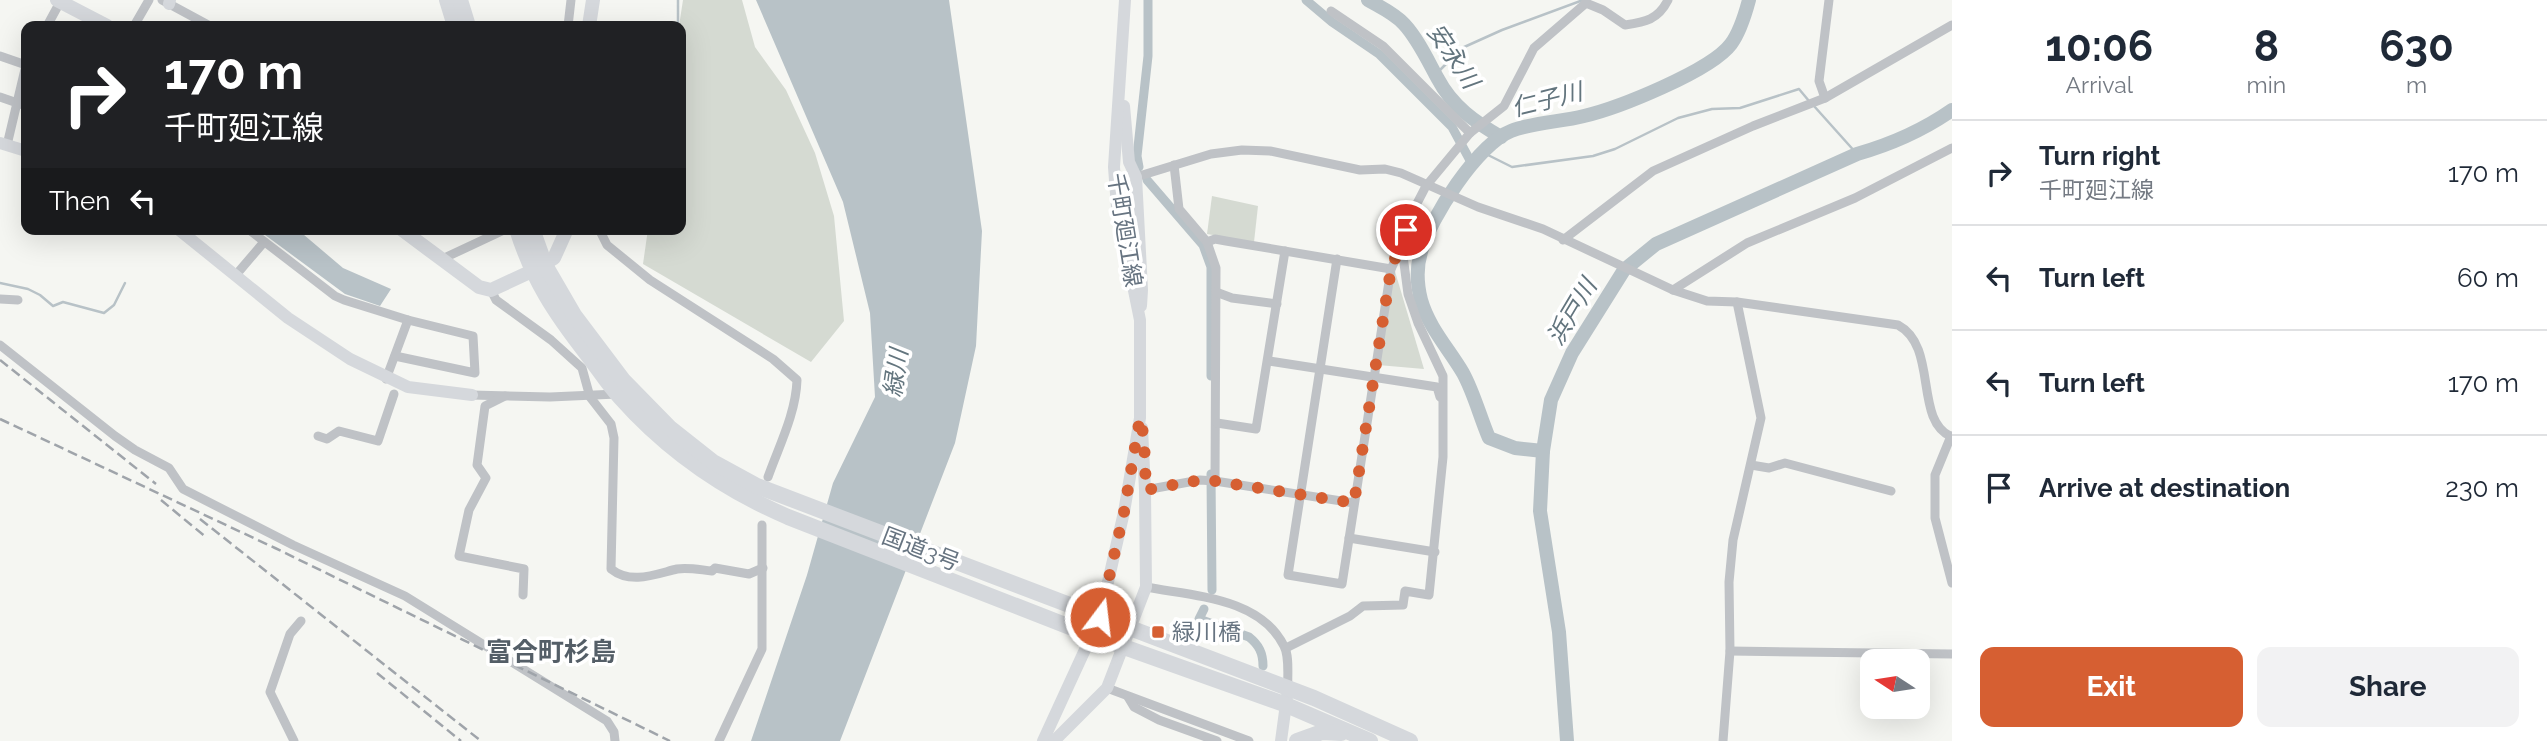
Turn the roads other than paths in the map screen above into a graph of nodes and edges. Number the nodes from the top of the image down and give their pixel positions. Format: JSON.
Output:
{"nodes":[{"id":1,"x":149,"y":0,"type":"edge"},
{"id":2,"x":447,"y":0,"type":"edge"},
{"id":3,"x":460,"y":0,"type":"edge"},
{"id":4,"x":571,"y":0,"type":"edge"},
{"id":5,"x":593,"y":0,"type":"edge"},
{"id":6,"x":1125,"y":0,"type":"edge"},
{"id":7,"x":1668,"y":0,"type":"edge"},
{"id":8,"x":1829,"y":0,"type":"edge"},
{"id":9,"x":59,"y":1,"type":"edge"},
{"id":10,"x":167,"y":1,"type":"edge"},
{"id":11,"x":1586,"y":2,"type":"edge"},
{"id":12,"x":1331,"y":11,"type":"dead end"},
{"id":13,"x":49,"y":21,"type":"edge"},
{"id":14,"x":97,"y":21,"type":"edge"},
{"id":15,"x":137,"y":21,"type":"edge"},
{"id":16,"x":201,"y":21,"type":"edge"},
{"id":17,"x":453,"y":21,"type":"edge"},
{"id":18,"x":466,"y":21,"type":"edge"},
{"id":19,"x":569,"y":21,"type":"edge"},
{"id":20,"x":590,"y":21,"type":"edge"},
{"id":21,"x":1952,"y":25,"type":"edge"},
{"id":22,"x":0,"y":56,"type":"edge"},
{"id":23,"x":21,"y":63,"type":"edge"},
{"id":24,"x":1119,"y":75,"type":"junction"},
{"id":25,"x":0,"y":97,"type":"edge"},
{"id":26,"x":1825,"y":98,"type":"junction"},
{"id":27,"x":21,"y":104,"type":"edge"},
{"id":28,"x":21,"y":106,"type":"edge"},
{"id":29,"x":1470,"y":133,"type":"junction"},
{"id":30,"x":3,"y":144,"type":"edge"},
{"id":31,"x":1952,"y":148,"type":"edge"},
{"id":32,"x":21,"y":149,"type":"edge"},
{"id":33,"x":1174,"y":164,"type":"junction"},
{"id":34,"x":1136,"y":177,"type":"junction"},
{"id":35,"x":1426,"y":186,"type":"junction"},
{"id":36,"x":185,"y":235,"type":"edge"},
{"id":37,"x":255,"y":235,"type":"edge"},
{"id":38,"x":409,"y":235,"type":"edge"},
{"id":39,"x":500,"y":235,"type":"edge"},
{"id":40,"x":515,"y":235,"type":"edge"},
{"id":41,"x":533,"y":235,"type":"edge"},
{"id":42,"x":565,"y":235,"type":"edge"},
{"id":43,"x":601,"y":235,"type":"edge"},
{"id":44,"x":1563,"y":240,"type":"junction"},
{"id":45,"x":264,"y":242,"type":"junction"},
{"id":46,"x":1207,"y":242,"type":"junction"},
{"id":47,"x":1402,"y":246,"type":"junction"},
{"id":48,"x":1285,"y":251,"type":"junction"},
{"id":49,"x":1337,"y":259,"type":"junction"},
{"id":50,"x":442,"y":260,"type":"junction"},
{"id":51,"x":538,"y":268,"type":"junction"},
{"id":52,"x":1391,"y":269,"type":"junction"},
{"id":53,"x":234,"y":276,"type":"junction"},
{"id":54,"x":491,"y":290,"type":"junction"},
{"id":55,"x":1673,"y":290,"type":"junction"},
{"id":56,"x":1216,"y":292,"type":"junction"},
{"id":57,"x":0,"y":299,"type":"edge"},
{"id":58,"x":18,"y":300,"type":"dead end"},
{"id":59,"x":1737,"y":302,"type":"junction"},
{"id":60,"x":1277,"y":304,"type":"junction"},
{"id":61,"x":408,"y":320,"type":"junction"},
{"id":62,"x":1139,"y":320,"type":"junction"},
{"id":63,"x":0,"y":345,"type":"edge"},
{"id":64,"x":395,"y":356,"type":"junction"},
{"id":65,"x":1269,"y":361,"type":"junction"},
{"id":66,"x":1319,"y":369,"type":"junction"},
{"id":67,"x":1374,"y":377,"type":"junction"},
{"id":68,"x":386,"y":379,"type":"junction"},
{"id":69,"x":394,"y":394,"type":"dead end"},
{"id":70,"x":617,"y":394,"type":"junction"},
{"id":71,"x":472,"y":395,"type":"joint"},
{"id":72,"x":505,"y":396,"type":"junction"},
{"id":73,"x":590,"y":397,"type":"junction"},
{"id":74,"x":1442,"y":404,"type":"junction"},
{"id":75,"x":1140,"y":418,"type":"junction"},
{"id":76,"x":1217,"y":423,"type":"junction"},
{"id":77,"x":318,"y":436,"type":"dead end"},
{"id":78,"x":1951,"y":436,"type":"edge"},
{"id":79,"x":1751,"y":464,"type":"junction"},
{"id":80,"x":768,"y":477,"type":"dead end"},
{"id":81,"x":1215,"y":481,"type":"junction"},
{"id":82,"x":1146,"y":490,"type":"junction"},
{"id":83,"x":1891,"y":491,"type":"dead end"},
{"id":84,"x":1301,"y":495,"type":"junction"},
{"id":85,"x":1354,"y":503,"type":"junction"},
{"id":86,"x":762,"y":525,"type":"dead end"},
{"id":87,"x":1349,"y":538,"type":"junction"},
{"id":88,"x":1435,"y":552,"type":"junction"},
{"id":89,"x":763,"y":568,"type":"junction"},
{"id":90,"x":1952,"y":583,"type":"edge"},
{"id":91,"x":1146,"y":587,"type":"junction"},
{"id":92,"x":523,"y":595,"type":"dead end"},
{"id":93,"x":1095,"y":615,"type":"junction"},
{"id":94,"x":300,"y":621,"type":"dead end"},
{"id":95,"x":1088,"y":634,"type":"junction"},
{"id":96,"x":1286,"y":648,"type":"junction"},
{"id":97,"x":1730,"y":651,"type":"junction"},
{"id":98,"x":1952,"y":654,"type":"edge"},
{"id":99,"x":1107,"y":688,"type":"junction"},
{"id":100,"x":1128,"y":696,"type":"junction"},
{"id":101,"x":1286,"y":696,"type":"junction"},
{"id":102,"x":1369,"y":740,"type":"edge"},
{"id":103,"x":294,"y":741,"type":"edge"},
{"id":104,"x":615,"y":741,"type":"edge"},
{"id":105,"x":719,"y":741,"type":"edge"},
{"id":106,"x":1043,"y":741,"type":"edge"},
{"id":107,"x":1054,"y":741,"type":"edge"},
{"id":108,"x":1217,"y":741,"type":"edge"},
{"id":109,"x":1249,"y":741,"type":"edge"},
{"id":110,"x":1281,"y":741,"type":"edge"},
{"id":111,"x":1297,"y":741,"type":"edge"},
{"id":112,"x":1410,"y":741,"type":"edge"},
{"id":113,"x":1723,"y":741,"type":"edge"}],
"edges":[{"from":1,"to":15,"type":"street"},
{"from":2,"to":17,"type":"highway"},
{"from":3,"to":18,"type":"highway"},
{"from":4,"to":19,"type":"street"},
{"from":5,"to":20,"type":"main road"},
{"from":6,"to":24,"type":"main road","name":"千町廻江線"},
{"from":7,"to":11,"type":"street"},
{"from":8,"to":26,"type":"street"},
{"from":9,"to":13,"type":"street"},
{"from":9,"to":14,"type":"main road"},
{"from":10,"to":16,"type":"street"},
{"from":11,"to":29,"type":"street"},
{"from":12,"to":29,"type":"street"},
{"from":21,"to":26,"type":"street"},
{"from":22,"to":23,"type":"street"},
{"from":24,"to":34,"type":"main road"},
{"from":24,"to":62,"type":"main road","name":"千町廻江線"},
{"from":25,"to":27,"type":"street"},
{"from":26,"to":44,"type":"street"},
{"from":28,"to":30,"type":"street"},
{"from":29,"to":35,"type":"street"},
{"from":30,"to":32,"type":"main road"},
{"from":31,"to":55,"type":"street"},
{"from":33,"to":34,"type":"street"},
{"from":33,"to":35,"type":"street"},
{"from":33,"to":46,"type":"street"},
{"from":34,"to":62,"type":"main road"},
{"from":35,"to":44,"type":"street"},
{"from":35,"to":47,"type":"street"},
{"from":36,"to":53,"type":"main road"},
{"from":37,"to":45,"type":"street"},
{"from":38,"to":50,"type":"main road"},
{"from":39,"to":50,"type":"street"},
{"from":40,"to":51,"type":"highway","name":"国道3号"},
{"from":41,"to":51,"type":"highway","name":"国道3号"},
{"from":42,"to":51,"type":"main road"},
{"from":43,"to":80,"type":"street"},
{"from":44,"to":55,"type":"street"},
{"from":45,"to":53,"type":"street"},
{"from":45,"to":61,"type":"street"},
{"from":46,"to":48,"type":"street"},
{"from":46,"to":56,"type":"street"},
{"from":47,"to":52,"type":"street"},
{"from":47,"to":74,"type":"street"},
{"from":48,"to":49,"type":"street"},
{"from":48,"to":60,"type":"street"},
{"from":49,"to":52,"type":"street"},
{"from":49,"to":66,"type":"street"},
{"from":50,"to":54,"type":"main road"},
{"from":51,"to":54,"type":"main road"},
{"from":51,"to":70,"type":"highway","name":"国道3号"},
{"from":51,"to":93,"type":"highway","name":"国道3号"},
{"from":52,"to":67,"type":"street"},
{"from":53,"to":68,"type":"main road"},
{"from":54,"to":73,"type":"street"},
{"from":55,"to":59,"type":"street"},
{"from":56,"to":60,"type":"street"},
{"from":56,"to":76,"type":"street"},
{"from":57,"to":58,"type":"street"},
{"from":59,"to":78,"type":"street"},
{"from":59,"to":79,"type":"street"},
{"from":60,"to":65,"type":"street"},
{"from":61,"to":64,"type":"street"},
{"from":61,"to":64,"type":"street"},
{"from":62,"to":75,"type":"main road","name":"千町廻江線"},
{"from":63,"to":104,"type":"street"},
{"from":64,"to":68,"type":"street"},
{"from":65,"to":66,"type":"street"},
{"from":65,"to":76,"type":"street"},
{"from":66,"to":67,"type":"street"},
{"from":66,"to":84,"type":"street"},
{"from":67,"to":74,"type":"street"},
{"from":67,"to":85,"type":"street"},
{"from":68,"to":71,"type":"main road"},
{"from":69,"to":77,"type":"street"},
{"from":70,"to":73,"type":"street"},
{"from":70,"to":95,"type":"highway","name":"国道3号"},
{"from":71,"to":72,"type":"street"},
{"from":72,"to":73,"type":"street"},
{"from":72,"to":92,"type":"street"},
{"from":73,"to":89,"type":"street"},
{"from":74,"to":88,"type":"street"},
{"from":75,"to":82,"type":"main road","name":"千町廻江線"},
{"from":75,"to":93,"type":"main road","name":"千町廻江線"},
{"from":76,"to":81,"type":"street"},
{"from":78,"to":90,"type":"street"},
{"from":79,"to":83,"type":"street"},
{"from":79,"to":97,"type":"street"},
{"from":81,"to":82,"type":"street"},
{"from":81,"to":84,"type":"street"},
{"from":82,"to":91,"type":"main road","name":"千町廻江線"},
{"from":84,"to":85,"type":"street"},
{"from":84,"to":87,"type":"street"},
{"from":85,"to":87,"type":"street"},
{"from":86,"to":89,"type":"street"},
{"from":87,"to":88,"type":"street"},
{"from":88,"to":96,"type":"street"},
{"from":89,"to":105,"type":"street"},
{"from":91,"to":96,"type":"street"},
{"from":91,"to":99,"type":"main road"},
{"from":93,"to":95,"type":"main road","name":"千町廻江線"},
{"from":93,"to":101,"type":"highway","name":"国道3号"},
{"from":94,"to":103,"type":"street"},
{"from":95,"to":101,"type":"highway","name":"国道3号"},
{"from":95,"to":106,"type":"main road","name":"千町廻江線"},
{"from":96,"to":101,"type":"street"},
{"from":97,"to":98,"type":"street"},
{"from":97,"to":113,"type":"street"},
{"from":99,"to":100,"type":"street"},
{"from":99,"to":107,"type":"main road"},
{"from":100,"to":108,"type":"street"},
{"from":100,"to":109,"type":"street"},
{"from":101,"to":102,"type":"highway","name":"国道3号"},
{"from":101,"to":110,"type":"main road"},
{"from":101,"to":112,"type":"highway","name":"国道3号"},
{"from":102,"to":111,"type":"highway"}]}
